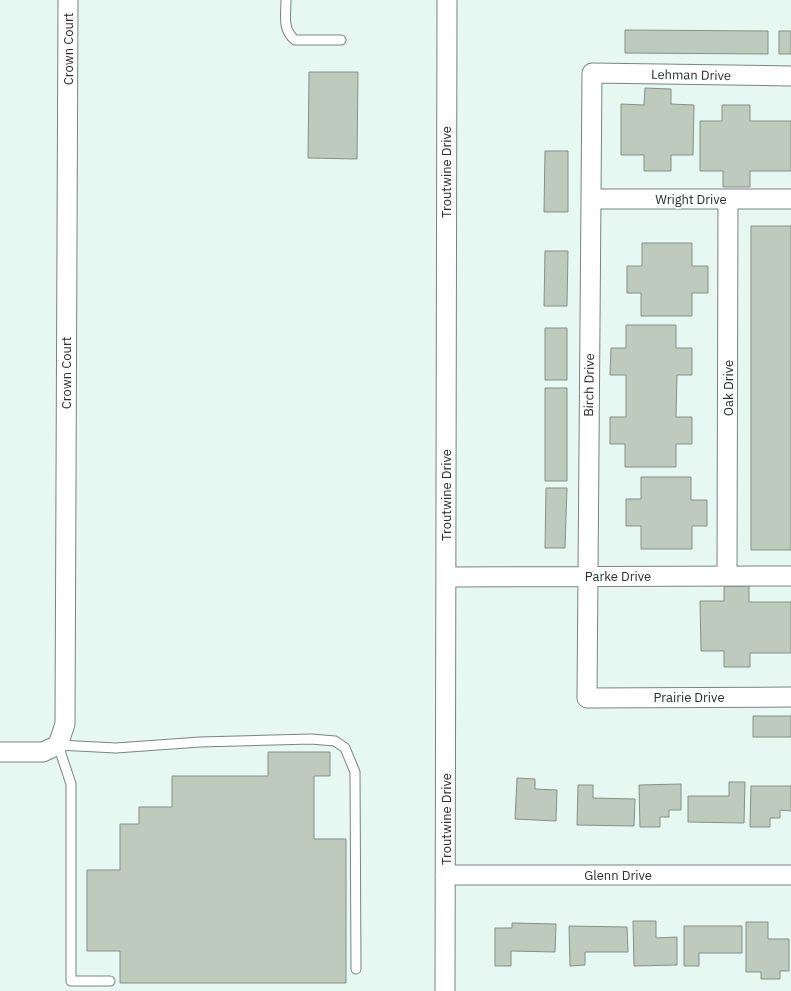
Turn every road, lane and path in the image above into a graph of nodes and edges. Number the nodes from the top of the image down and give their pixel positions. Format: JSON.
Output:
{"nodes":[{"id":1,"x":68,"y":0,"type":"edge"},
{"id":2,"x":286,"y":0,"type":"edge"},
{"id":3,"x":447,"y":0,"type":"edge"},
{"id":4,"x":341,"y":40,"type":"dead end"},
{"id":5,"x":592,"y":73,"type":"joint"},
{"id":6,"x":791,"y":76,"type":"edge"},
{"id":7,"x":592,"y":199,"type":"junction"},
{"id":8,"x":728,"y":199,"type":"junction"},
{"id":9,"x":791,"y":199,"type":"edge"},
{"id":10,"x":587,"y":576,"type":"junction"},
{"id":11,"x":727,"y":576,"type":"junction"},
{"id":12,"x":791,"y":576,"type":"edge"},
{"id":13,"x":446,"y":577,"type":"junction"},
{"id":14,"x":791,"y":697,"type":"edge"},
{"id":15,"x":587,"y":698,"type":"joint"},
{"id":16,"x":58,"y":745,"type":"junction"},
{"id":17,"x":0,"y":752,"type":"edge"},
{"id":18,"x":446,"y":875,"type":"junction"},
{"id":19,"x":791,"y":875,"type":"edge"},
{"id":20,"x":356,"y":968,"type":"dead end"},
{"id":21,"x":110,"y":982,"type":"dead end"},
{"id":22,"x":445,"y":991,"type":"edge"}],
"edges":[{"from":1,"to":16,"type":"street","name":"Crown Court"},
{"from":2,"to":4,"type":"lane"},
{"from":3,"to":13,"type":"street","name":"Troutwine Drive"},
{"from":5,"to":6,"type":"street","name":"Lehman Drive"},
{"from":5,"to":7,"type":"street","name":"Birch Drive"},
{"from":7,"to":8,"type":"street","name":"Wright Drive"},
{"from":7,"to":10,"type":"street","name":"Birch Drive"},
{"from":8,"to":9,"type":"street","name":"Wright Drive"},
{"from":8,"to":11,"type":"street","name":"Oak Drive"},
{"from":10,"to":11,"type":"street","name":"Parke Drive"},
{"from":10,"to":13,"type":"street","name":"Parke Drive"},
{"from":10,"to":15,"type":"street","name":"Birch Drive"},
{"from":11,"to":12,"type":"street","name":"Parke Drive"},
{"from":13,"to":18,"type":"street","name":"Troutwine Drive"},
{"from":14,"to":15,"type":"street","name":"Prairie Drive"},
{"from":16,"to":17,"type":"street"},
{"from":16,"to":20,"type":"lane"},
{"from":16,"to":21,"type":"lane"},
{"from":18,"to":19,"type":"street","name":"Glenn Drive"},
{"from":18,"to":22,"type":"street","name":"Troutwine Drive"}]}
